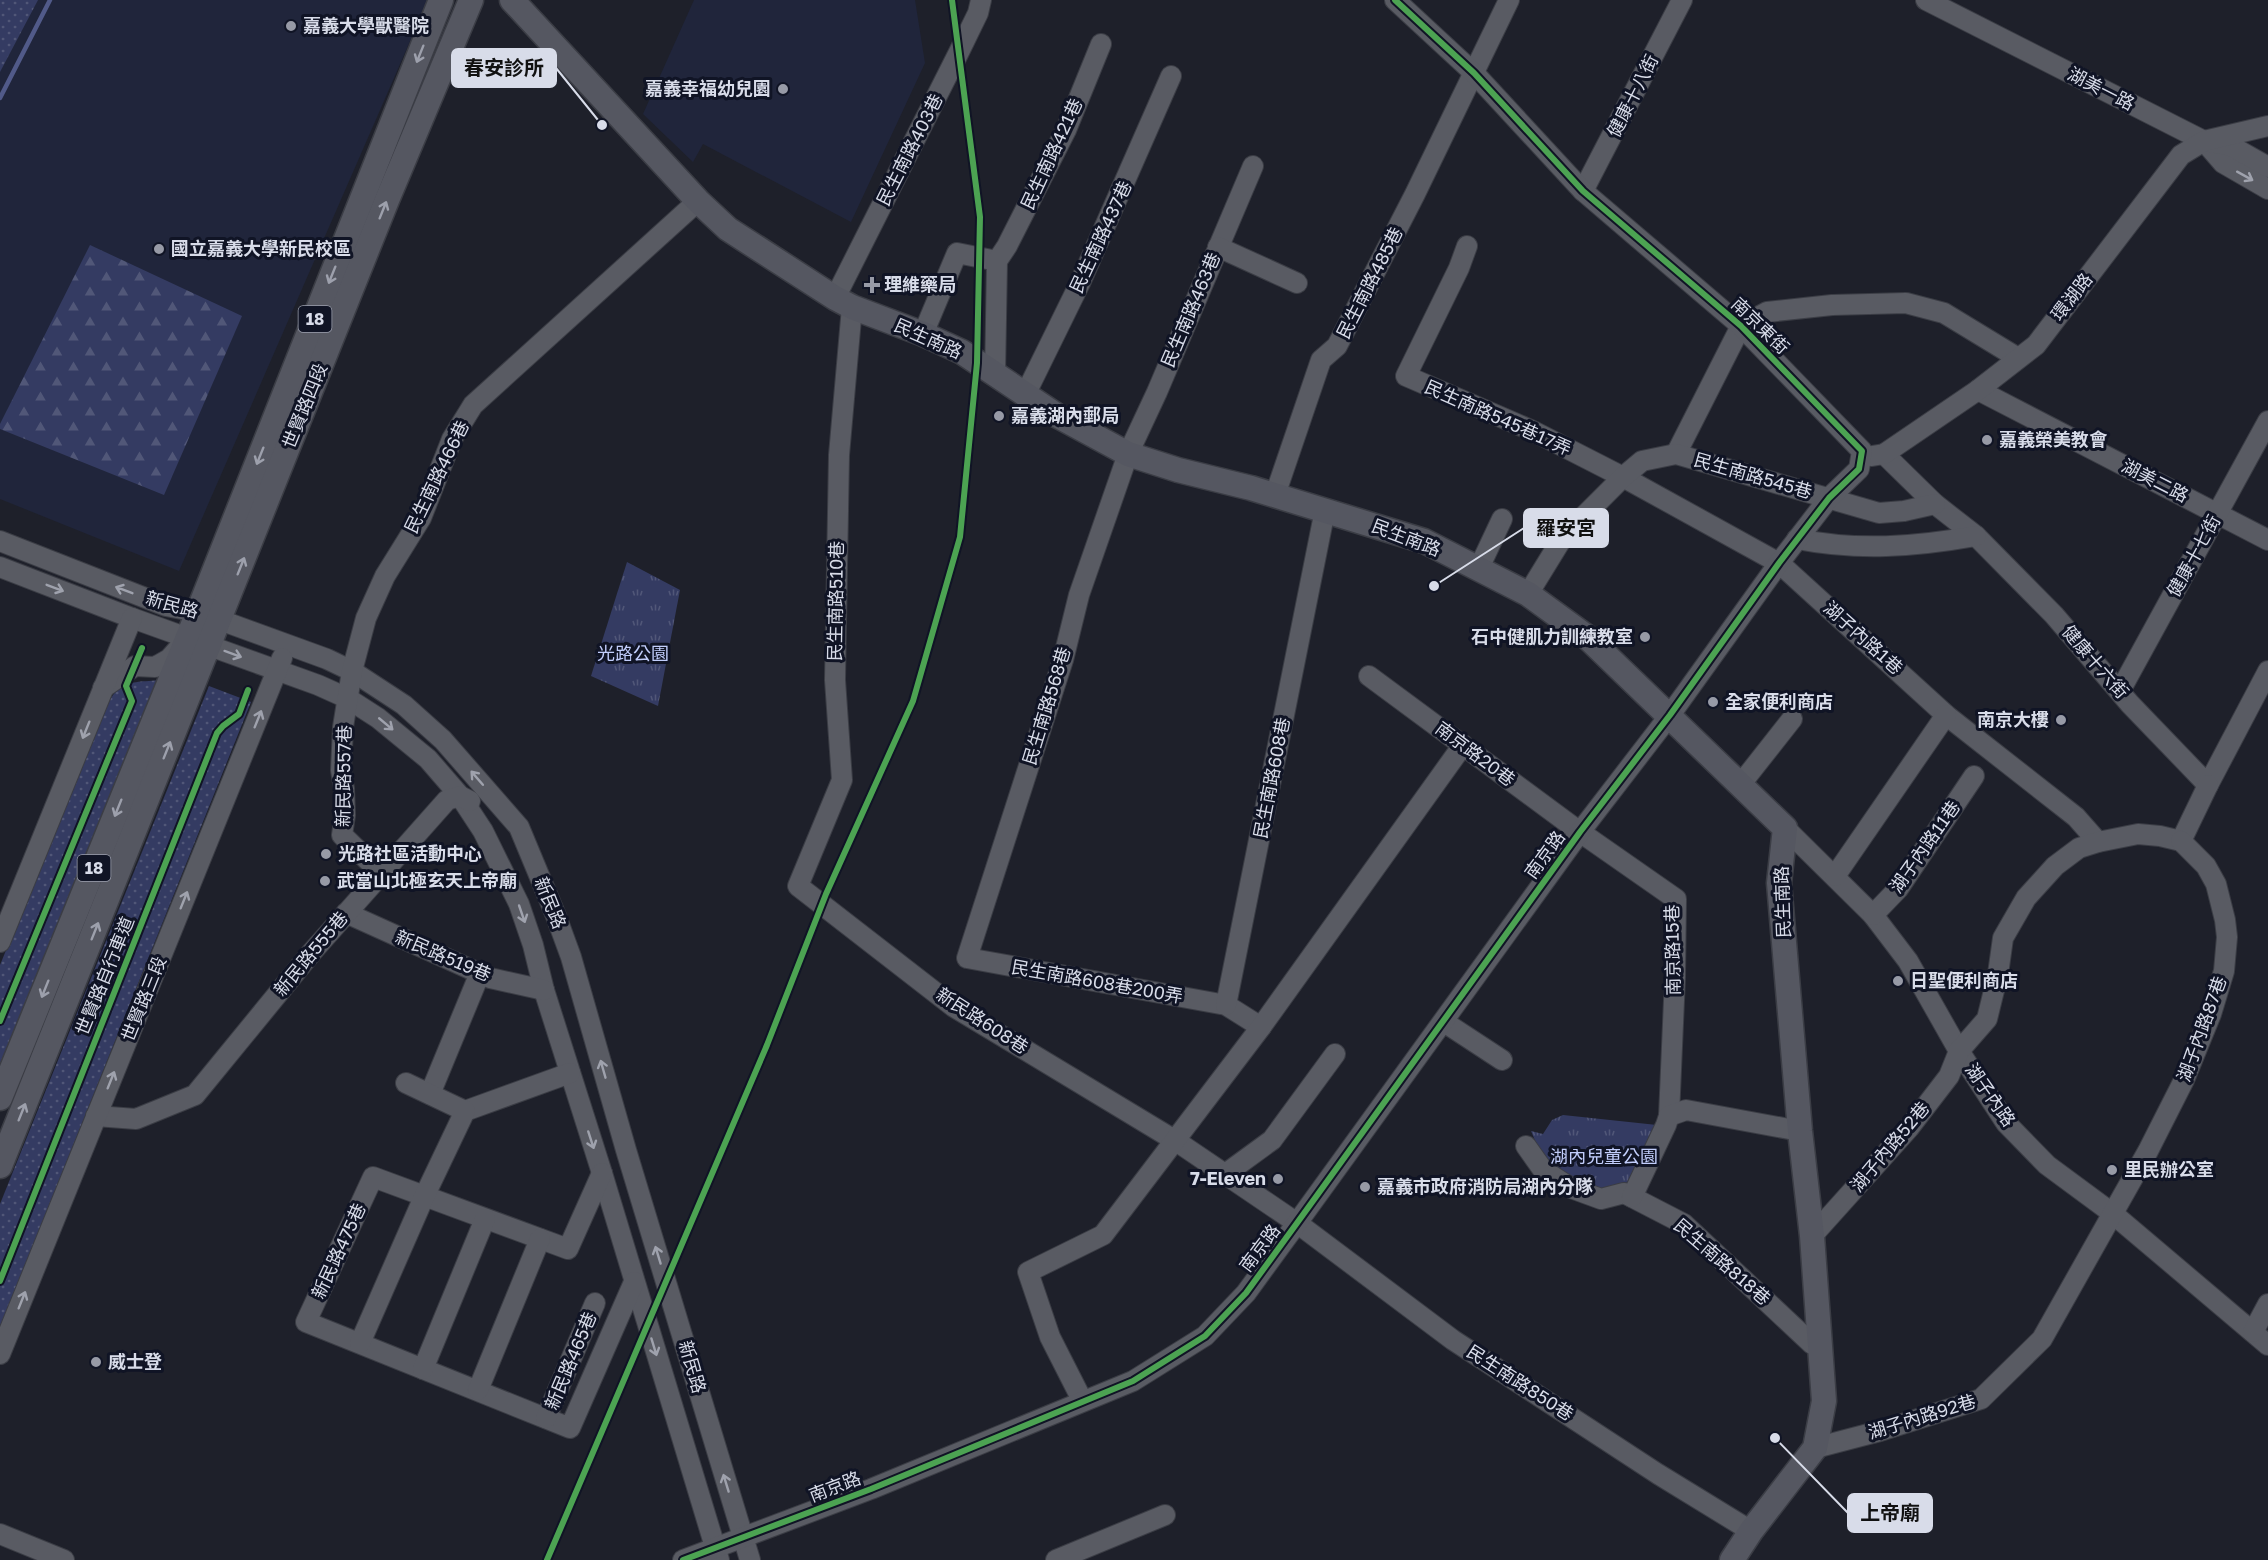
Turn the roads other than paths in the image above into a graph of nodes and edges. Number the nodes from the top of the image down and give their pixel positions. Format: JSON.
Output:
{"nodes":[{"id":1,"x":441,"y":0,"type":"edge"},
{"id":2,"x":471,"y":0,"type":"edge"},
{"id":3,"x":512,"y":0,"type":"edge"},
{"id":4,"x":981,"y":0,"type":"edge"},
{"id":5,"x":1395,"y":0,"type":"edge"},
{"id":6,"x":1509,"y":0,"type":"edge"},
{"id":7,"x":1682,"y":0,"type":"edge"},
{"id":8,"x":1926,"y":0,"type":"edge"},
{"id":9,"x":1101,"y":44,"type":"dead end"},
{"id":10,"x":1474,"y":73,"type":"junction"},
{"id":11,"x":1171,"y":76,"type":"dead end"},
{"id":12,"x":2268,"y":126,"type":"edge"},
{"id":13,"x":2204,"y":141,"type":"junction"},
{"id":14,"x":2227,"y":155,"type":"junction"},
{"id":15,"x":1253,"y":166,"type":"dead end"},
{"id":16,"x":2268,"y":166,"type":"edge"},
{"id":17,"x":2268,"y":189,"type":"edge"},
{"id":18,"x":1583,"y":192,"type":"junction"},
{"id":19,"x":698,"y":201,"type":"junction"},
{"id":20,"x":1467,"y":246,"type":"dead end"},
{"id":21,"x":1218,"y":247,"type":"junction"},
{"id":22,"x":997,"y":261,"type":"junction"},
{"id":23,"x":1297,"y":283,"type":"dead end"},
{"id":24,"x":844,"y":303,"type":"junction"},
{"id":25,"x":1741,"y":326,"type":"junction"},
{"id":26,"x":923,"y":334,"type":"junction"},
{"id":27,"x":2018,"y":358,"type":"junction"},
{"id":28,"x":994,"y":376,"type":"junction"},
{"id":29,"x":1978,"y":390,"type":"junction"},
{"id":30,"x":1025,"y":395,"type":"junction"},
{"id":31,"x":2268,"y":421,"type":"edge"},
{"id":32,"x":1128,"y":454,"type":"junction"},
{"id":33,"x":1676,"y":454,"type":"junction"},
{"id":34,"x":1884,"y":454,"type":"junction"},
{"id":35,"x":1861,"y":458,"type":"junction"},
{"id":36,"x":1623,"y":477,"type":"junction"},
{"id":37,"x":1275,"y":495,"type":"junction"},
{"id":38,"x":1829,"y":498,"type":"junction"},
{"id":39,"x":1935,"y":504,"type":"junction"},
{"id":40,"x":1325,"y":510,"type":"junction"},
{"id":41,"x":2217,"y":513,"type":"junction"},
{"id":42,"x":1502,"y":519,"type":"dead end"},
{"id":43,"x":1976,"y":536,"type":"junction"},
{"id":44,"x":1797,"y":539,"type":"junction"},
{"id":45,"x":2268,"y":540,"type":"edge"},
{"id":46,"x":0,"y":542,"type":"edge"},
{"id":47,"x":1779,"y":563,"type":"junction"},
{"id":48,"x":0,"y":567,"type":"edge"},
{"id":49,"x":1478,"y":570,"type":"junction"},
{"id":50,"x":1528,"y":594,"type":"junction"},
{"id":51,"x":209,"y":616,"type":"junction"},
{"id":52,"x":132,"y":618,"type":"junction"},
{"id":53,"x":199,"y":642,"type":"junction"},
{"id":54,"x":287,"y":644,"type":"junction"},
{"id":55,"x":278,"y":670,"type":"junction"},
{"id":56,"x":352,"y":671,"type":"junction"},
{"id":57,"x":2268,"y":671,"type":"edge"},
{"id":58,"x":1370,"y":676,"type":"dead end"},
{"id":59,"x":103,"y":688,"type":"junction"},
{"id":60,"x":2120,"y":691,"type":"junction"},
{"id":61,"x":347,"y":698,"type":"junction"},
{"id":62,"x":1946,"y":715,"type":"junction"},
{"id":63,"x":1670,"y":716,"type":"junction"},
{"id":64,"x":1792,"y":718,"type":"dead end"},
{"id":65,"x":1463,"y":745,"type":"junction"},
{"id":66,"x":1974,"y":776,"type":"dead end"},
{"id":67,"x":1740,"y":785,"type":"junction"},
{"id":68,"x":2208,"y":785,"type":"junction"},
{"id":69,"x":460,"y":796,"type":"junction"},
{"id":70,"x":519,"y":827,"type":"junction"},
{"id":71,"x":1785,"y":828,"type":"junction"},
{"id":72,"x":1580,"y":832,"type":"junction"},
{"id":73,"x":2181,"y":841,"type":"junction"},
{"id":74,"x":2098,"y":842,"type":"junction"},
{"id":75,"x":381,"y":873,"type":"junction"},
{"id":76,"x":1835,"y":876,"type":"junction"},
{"id":77,"x":798,"y":886,"type":"joint"},
{"id":78,"x":346,"y":913,"type":"junction"},
{"id":79,"x":1874,"y":915,"type":"junction"},
{"id":80,"x":0,"y":942,"type":"edge"},
{"id":81,"x":967,"y":958,"type":"joint"},
{"id":82,"x":480,"y":973,"type":"junction"},
{"id":83,"x":544,"y":990,"type":"junction"},
{"id":84,"x":1226,"y":1005,"type":"junction"},
{"id":85,"x":1444,"y":1022,"type":"junction"},
{"id":86,"x":1261,"y":1027,"type":"junction"},
{"id":87,"x":1959,"y":1051,"type":"junction"},
{"id":88,"x":1335,"y":1054,"type":"dead end"},
{"id":89,"x":1502,"y":1060,"type":"dead end"},
{"id":90,"x":570,"y":1073,"type":"junction"},
{"id":91,"x":406,"y":1083,"type":"dead end"},
{"id":92,"x":430,"y":1094,"type":"junction"},
{"id":93,"x":0,"y":1098,"type":"edge"},
{"id":94,"x":465,"y":1111,"type":"junction"},
{"id":95,"x":96,"y":1116,"type":"junction"},
{"id":96,"x":1668,"y":1116,"type":"junction"},
{"id":97,"x":1800,"y":1131,"type":"junction"},
{"id":98,"x":1176,"y":1141,"type":"junction"},
{"id":99,"x":1526,"y":1146,"type":"dead end"},
{"id":100,"x":0,"y":1166,"type":"edge"},
{"id":101,"x":602,"y":1173,"type":"junction"},
{"id":102,"x":1224,"y":1175,"type":"junction"},
{"id":103,"x":424,"y":1197,"type":"junction"},
{"id":104,"x":1632,"y":1197,"type":"junction"},
{"id":105,"x":2112,"y":1213,"type":"junction"},
{"id":106,"x":485,"y":1219,"type":"junction"},
{"id":107,"x":1297,"y":1223,"type":"junction"},
{"id":108,"x":1812,"y":1236,"type":"junction"},
{"id":109,"x":540,"y":1239,"type":"junction"},
{"id":110,"x":634,"y":1282,"type":"junction"},
{"id":111,"x":595,"y":1303,"type":"dead end"},
{"id":112,"x":2268,"y":1304,"type":"edge"},
{"id":113,"x":2261,"y":1338,"type":"edge"},
{"id":114,"x":360,"y":1343,"type":"junction"},
{"id":115,"x":1821,"y":1345,"type":"junction"},
{"id":116,"x":0,"y":1354,"type":"edge"},
{"id":117,"x":423,"y":1368,"type":"junction"},
{"id":118,"x":478,"y":1390,"type":"junction"},
{"id":119,"x":1082,"y":1400,"type":"junction"},
{"id":120,"x":546,"y":1418,"type":"junction"},
{"id":121,"x":1815,"y":1448,"type":"junction"},
{"id":122,"x":1165,"y":1515,"type":"dead end"},
{"id":123,"x":1751,"y":1531,"type":"junction"},
{"id":124,"x":0,"y":1534,"type":"edge"},
{"id":125,"x":743,"y":1539,"type":"junction"},
{"id":126,"x":717,"y":1554,"type":"edge"},
{"id":127,"x":64,"y":1560,"type":"edge"},
{"id":128,"x":683,"y":1560,"type":"edge"},
{"id":129,"x":750,"y":1560,"type":"edge"},
{"id":130,"x":1056,"y":1560,"type":"edge"},
{"id":131,"x":1732,"y":1560,"type":"edge"}],
"edges":[{"from":1,"to":51,"type":"main road","name":"世賢路四段","number":"18","one_way":true},
{"from":51,"to":2,"type":"main road","name":"世賢路四段","number":"18","one_way":true},
{"from":3,"to":19,"type":"main road","name":"民生南路"},
{"from":4,"to":24,"type":"street","name":"民生南路403巷"},
{"from":5,"to":10,"type":"street","name":"南京東街"},
{"from":6,"to":10,"type":"street","name":"民生南路485巷"},
{"from":7,"to":18,"type":"street","name":"健康十八街"},
{"from":8,"to":13,"type":"street","name":"湖美一路"},
{"from":9,"to":22,"type":"street","name":"民生南路421巷"},
{"from":10,"to":18,"type":"street","name":"南京東街"},
{"from":10,"to":37,"type":"street","name":"民生南路485巷"},
{"from":11,"to":30,"type":"street","name":"民生南路437巷"},
{"from":12,"to":13,"type":"street","name":"環湖路"},
{"from":13,"to":14,"type":"street","name":"湖美一路"},
{"from":13,"to":27,"type":"street","name":"環湖路"},
{"from":14,"to":16,"type":"street"},
{"from":14,"to":17,"type":"street","name":"湖美一路","one_way":true},
{"from":15,"to":21,"type":"street","name":"民生南路463巷"},
{"from":18,"to":25,"type":"street","name":"南京東街"},
{"from":19,"to":24,"type":"main road","name":"民生南路"},
{"from":19,"to":56,"type":"street","name":"民生南路466巷"},
{"from":20,"to":36,"type":"street","name":"民生南路545巷17弄"},
{"from":21,"to":23,"type":"street"},
{"from":21,"to":32,"type":"street","name":"民生南路463巷"},
{"from":22,"to":26,"type":"street"},
{"from":22,"to":28,"type":"street","name":"民生南路421巷"},
{"from":24,"to":26,"type":"main road","name":"民生南路"},
{"from":24,"to":77,"type":"street","name":"民生南路510巷"},
{"from":25,"to":27,"type":"street"},
{"from":25,"to":33,"type":"street","name":"民生南路545巷"},
{"from":25,"to":35,"type":"street","name":"南京東街"},
{"from":26,"to":28,"type":"main road","name":"民生南路"},
{"from":27,"to":29,"type":"street","name":"環湖路"},
{"from":28,"to":30,"type":"main road","name":"民生南路"},
{"from":29,"to":34,"type":"street","name":"環湖路"},
{"from":29,"to":41,"type":"street","name":"湖美二路"},
{"from":30,"to":32,"type":"main road","name":"民生南路"},
{"from":31,"to":41,"type":"street","name":"健康十七街"},
{"from":32,"to":37,"type":"main road","name":"民生南路"},
{"from":32,"to":81,"type":"street","name":"民生南路568巷"},
{"from":33,"to":36,"type":"street","name":"民生南路545巷"},
{"from":33,"to":38,"type":"street","name":"民生南路545巷"},
{"from":34,"to":35,"type":"street","name":"環湖路"},
{"from":34,"to":39,"type":"street","name":"健康十六街"},
{"from":35,"to":38,"type":"street"},
{"from":36,"to":47,"type":"street","name":"湖子內路1巷"},
{"from":36,"to":50,"type":"street","name":"民生南路545巷"},
{"from":37,"to":40,"type":"main road","name":"民生南路"},
{"from":38,"to":39,"type":"street","name":"民生南路545巷"},
{"from":38,"to":44,"type":"street"},
{"from":39,"to":43,"type":"street","name":"健康十六街"},
{"from":40,"to":49,"type":"main road","name":"民生南路"},
{"from":40,"to":84,"type":"street","name":"民生南路608巷"},
{"from":41,"to":45,"type":"street","name":"湖美二路"},
{"from":41,"to":60,"type":"street","name":"健康十七街"},
{"from":42,"to":49,"type":"street"},
{"from":43,"to":44,"type":"street"},
{"from":43,"to":60,"type":"street","name":"健康十六街"},
{"from":44,"to":47,"type":"street"},
{"from":51,"to":46,"type":"street","name":"新民路","one_way":true},
{"from":47,"to":62,"type":"street","name":"湖子內路1巷"},
{"from":47,"to":63,"type":"street"},
{"from":48,"to":52,"type":"street","name":"新民路","one_way":true},
{"from":49,"to":50,"type":"main road","name":"民生南路"},
{"from":50,"to":63,"type":"main road","name":"民生南路"},
{"from":51,"to":53,"type":"main road","name":"世賢路四段","number":"18"},
{"from":51,"to":54,"type":"street","name":"新民路"},
{"from":52,"to":53,"type":"street","name":"新民路"},
{"from":52,"to":59,"type":"street"},
{"from":53,"to":55,"type":"street","name":"新民路","one_way":true},
{"from":53,"to":59,"type":"street"},
{"from":53,"to":93,"type":"main road","number":"18","one_way":true},
{"from":100,"to":53,"type":"main road","number":"18","one_way":true},
{"from":54,"to":55,"type":"street","name":"世賢路三段"},
{"from":54,"to":56,"type":"street","name":"新民路"},
{"from":55,"to":61,"type":"street","name":"新民路"},
{"from":95,"to":55,"type":"street","name":"世賢路三段","one_way":true},
{"from":56,"to":61,"type":"street","name":"民生南路466巷"},
{"from":70,"to":56,"type":"street","name":"新民路","one_way":true},
{"from":57,"to":68,"type":"street"},
{"from":58,"to":65,"type":"street","name":"南京路20巷"},
{"from":59,"to":80,"type":"street","one_way":true},
{"from":60,"to":68,"type":"street","name":"健康十六街"},
{"from":61,"to":69,"type":"street","name":"新民路","one_way":true},
{"from":61,"to":75,"type":"street","name":"新民路557巷"},
{"from":62,"to":74,"type":"street","name":"湖子內路1巷"},
{"from":62,"to":76,"type":"street"},
{"from":63,"to":67,"type":"main road","name":"民生南路"},
{"from":63,"to":72,"type":"street","name":"南京路"},
{"from":64,"to":67,"type":"street"},
{"from":65,"to":72,"type":"street","name":"南京路20巷"},
{"from":65,"to":86,"type":"street"},
{"from":66,"to":79,"type":"street","name":"湖子內路11巷"},
{"from":67,"to":71,"type":"main road","name":"民生南路"},
{"from":68,"to":73,"type":"street"},
{"from":69,"to":70,"type":"street"},
{"from":69,"to":75,"type":"street","name":"新民路555巷"},
{"from":69,"to":83,"type":"street","name":"新民路","one_way":true},
{"from":125,"to":70,"type":"street","name":"新民路","one_way":true},
{"from":71,"to":76,"type":"street","name":"湖子內路"},
{"from":71,"to":97,"type":"main road","name":"民生南路"},
{"from":72,"to":85,"type":"street","name":"南京路"},
{"from":72,"to":96,"type":"street","name":"南京路15巷"},
{"from":73,"to":74,"type":"street","name":"湖子內路52巷"},
{"from":73,"to":105,"type":"street","name":"湖子內路87巷"},
{"from":74,"to":87,"type":"street","name":"湖子內路52巷"},
{"from":75,"to":78,"type":"street","name":"新民路555巷"},
{"from":76,"to":79,"type":"street","name":"湖子內路"},
{"from":77,"to":98,"type":"street","name":"新民路608巷"},
{"from":78,"to":82,"type":"street","name":"新民路519巷"},
{"from":78,"to":95,"type":"street","name":"新民路555巷"},
{"from":79,"to":87,"type":"street","name":"湖子內路"},
{"from":81,"to":84,"type":"street","name":"民生南路608巷200弄"},
{"from":82,"to":83,"type":"street","name":"新民路519巷"},
{"from":82,"to":92,"type":"street"},
{"from":83,"to":90,"type":"street","name":"新民路"},
{"from":84,"to":86,"type":"street"},
{"from":85,"to":89,"type":"street"},
{"from":85,"to":107,"type":"street","name":"南京路"},
{"from":86,"to":98,"type":"street"},
{"from":87,"to":105,"type":"street","name":"湖子內路"},
{"from":87,"to":108,"type":"street","name":"湖子內路52巷"},
{"from":88,"to":102,"type":"street"},
{"from":90,"to":94,"type":"street"},
{"from":90,"to":101,"type":"street","name":"新民路","one_way":true},
{"from":91,"to":92,"type":"street"},
{"from":92,"to":94,"type":"street"},
{"from":94,"to":103,"type":"street"},
{"from":116,"to":95,"type":"street","name":"世賢路三段","one_way":true},
{"from":96,"to":97,"type":"street"},
{"from":96,"to":104,"type":"street","name":"南京路15巷"},
{"from":97,"to":108,"type":"main road","name":"民生南路"},
{"from":98,"to":102,"type":"street","name":"新民路608巷"},
{"from":98,"to":119,"type":"street"},
{"from":99,"to":104,"type":"street"},
{"from":101,"to":109,"type":"street","name":"新民路475巷"},
{"from":101,"to":110,"type":"street","name":"新民路"},
{"from":102,"to":107,"type":"street","name":"民生南路850巷"},
{"from":103,"to":106,"type":"street","name":"新民路475巷"},
{"from":103,"to":114,"type":"street"},
{"from":103,"to":114,"type":"street","name":"新民路475巷"},
{"from":104,"to":115,"type":"street","name":"民生南路818巷"},
{"from":105,"to":113,"type":"street","name":"湖子內路"},
{"from":105,"to":121,"type":"street","name":"湖子內路92巷"},
{"from":106,"to":109,"type":"street","name":"新民路475巷"},
{"from":106,"to":117,"type":"street"},
{"from":107,"to":119,"type":"street","name":"南京路"},
{"from":107,"to":123,"type":"street","name":"民生南路850巷"},
{"from":108,"to":115,"type":"main road","name":"民生南路"},
{"from":109,"to":118,"type":"street"},
{"from":110,"to":120,"type":"street","name":"新民路475巷"},
{"from":110,"to":126,"type":"street","name":"新民路","one_way":true},
{"from":111,"to":120,"type":"street","name":"新民路465巷"},
{"from":112,"to":113,"type":"street"},
{"from":114,"to":117,"type":"street","name":"新民路475巷"},
{"from":115,"to":121,"type":"main road","name":"民生南路"},
{"from":117,"to":118,"type":"street","name":"新民路475巷"},
{"from":118,"to":120,"type":"street","name":"新民路475巷"},
{"from":119,"to":125,"type":"street","name":"南京路"},
{"from":121,"to":123,"type":"main road","name":"民生南路"},
{"from":122,"to":130,"type":"street"},
{"from":123,"to":131,"type":"main road","name":"民生南路"},
{"from":124,"to":127,"type":"street"},
{"from":125,"to":126,"type":"street","name":"南京路"},
{"from":125,"to":129,"type":"street","name":"新民路"},
{"from":126,"to":128,"type":"street","name":"南京路"}]}
